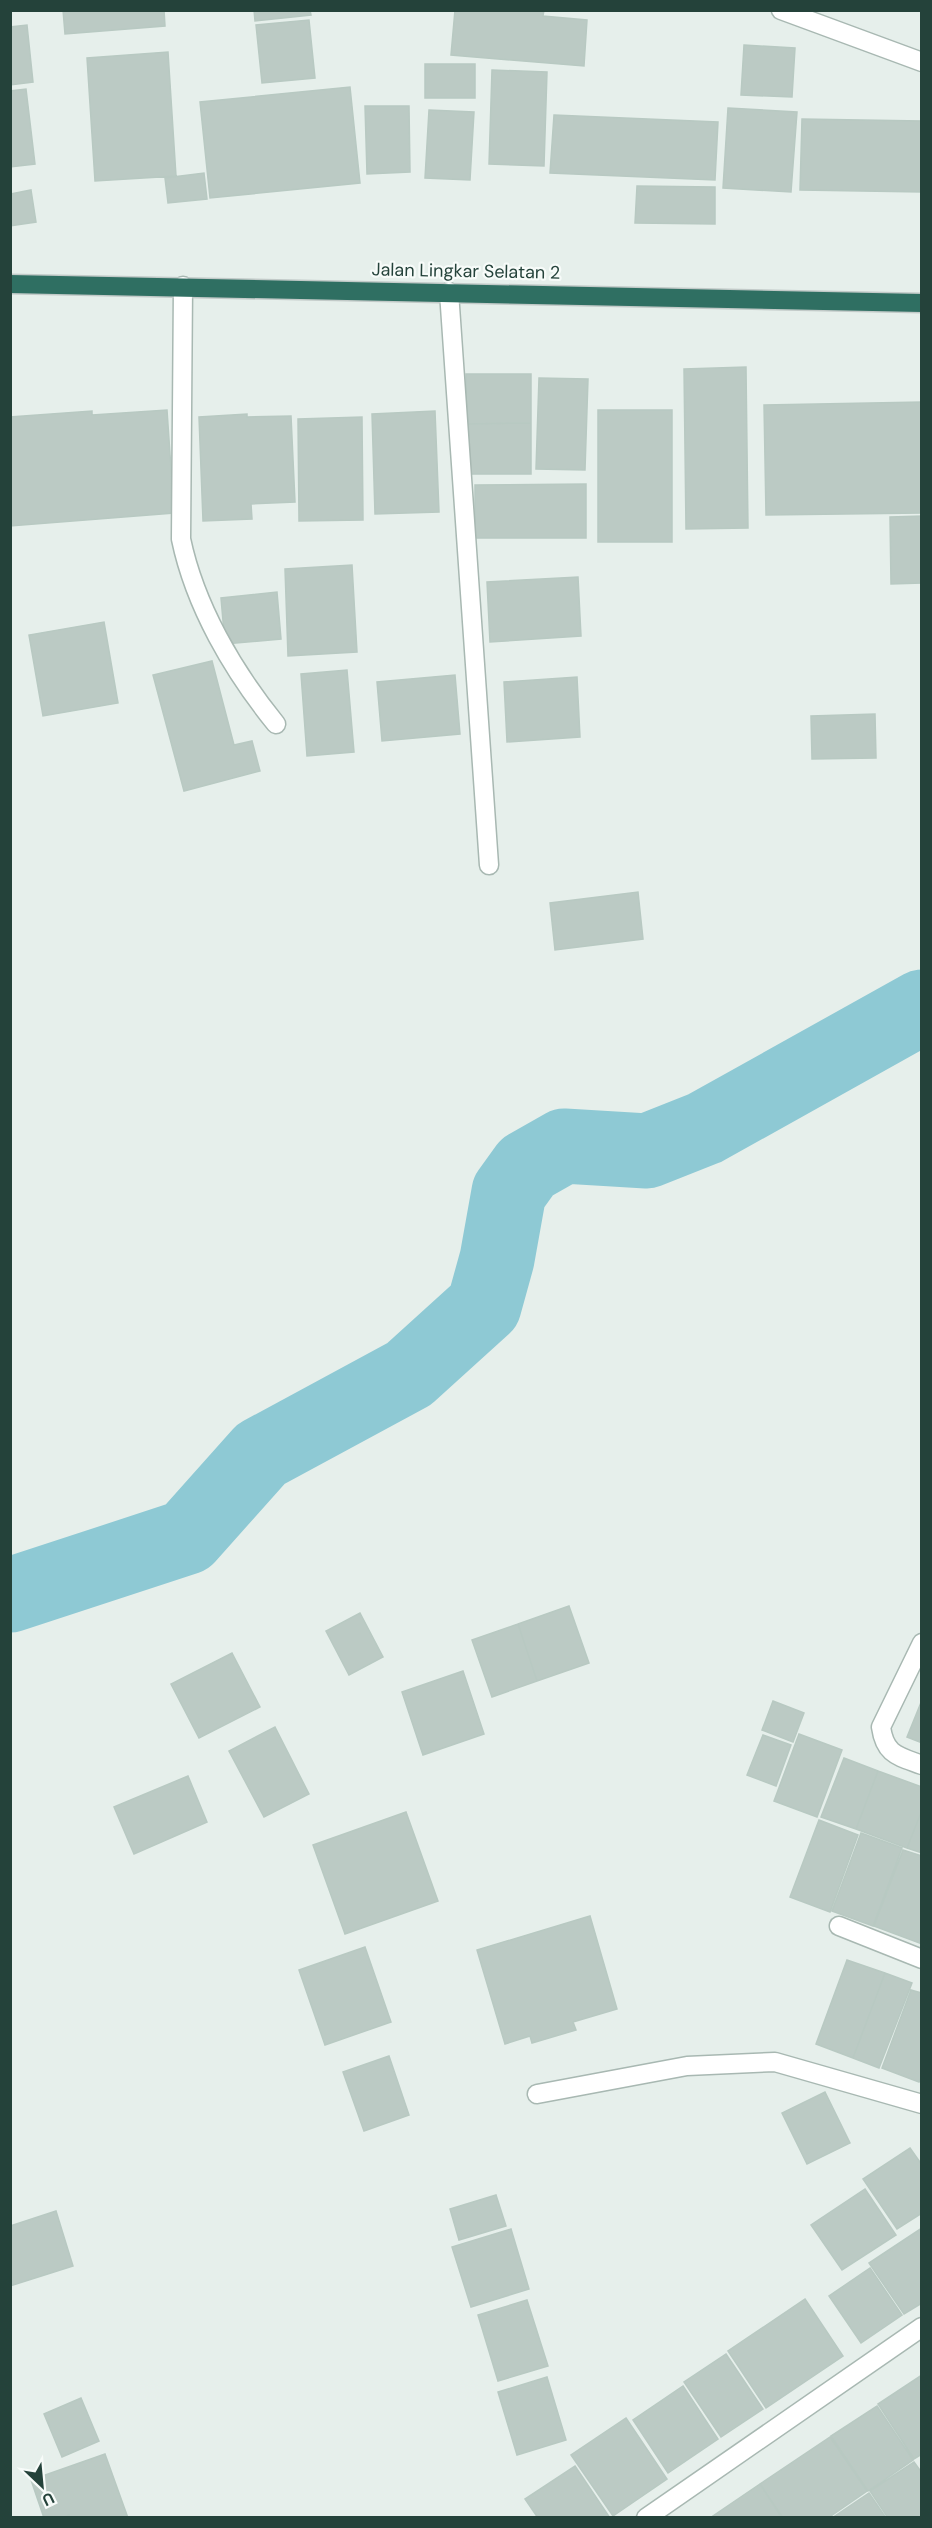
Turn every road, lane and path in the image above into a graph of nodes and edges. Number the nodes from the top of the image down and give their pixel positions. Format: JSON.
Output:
{"nodes":[{"id":1,"x":781,"y":10,"type":"edge"},
{"id":2,"x":921,"y":62,"type":"edge"},
{"id":3,"x":10,"y":284,"type":"edge"},
{"id":4,"x":183,"y":286,"type":"junction"},
{"id":5,"x":449,"y":292,"type":"junction"},
{"id":6,"x":921,"y":303,"type":"edge"},
{"id":7,"x":276,"y":724,"type":"dead end"},
{"id":8,"x":489,"y":865,"type":"dead end"},
{"id":9,"x":921,"y":1642,"type":"edge"},
{"id":10,"x":921,"y":1765,"type":"edge"},
{"id":11,"x":839,"y":1926,"type":"dead end"},
{"id":12,"x":921,"y":1959,"type":"edge"},
{"id":13,"x":537,"y":2094,"type":"dead end"},
{"id":14,"x":921,"y":2104,"type":"edge"},
{"id":15,"x":921,"y":2327,"type":"edge"},
{"id":16,"x":646,"y":2517,"type":"edge"}],
"edges":[{"from":1,"to":2,"type":"street"},
{"from":3,"to":4,"type":"highway","name":"Jalan Lingkar Selatan 2"},
{"from":4,"to":5,"type":"highway","name":"Jalan Lingkar Selatan 2"},
{"from":4,"to":7,"type":"street"},
{"from":5,"to":6,"type":"highway","name":"Jalan Lingkar Selatan 2"},
{"from":5,"to":8,"type":"street"},
{"from":9,"to":10,"type":"street"},
{"from":11,"to":12,"type":"street"},
{"from":13,"to":14,"type":"street"},
{"from":15,"to":16,"type":"street"}]}
